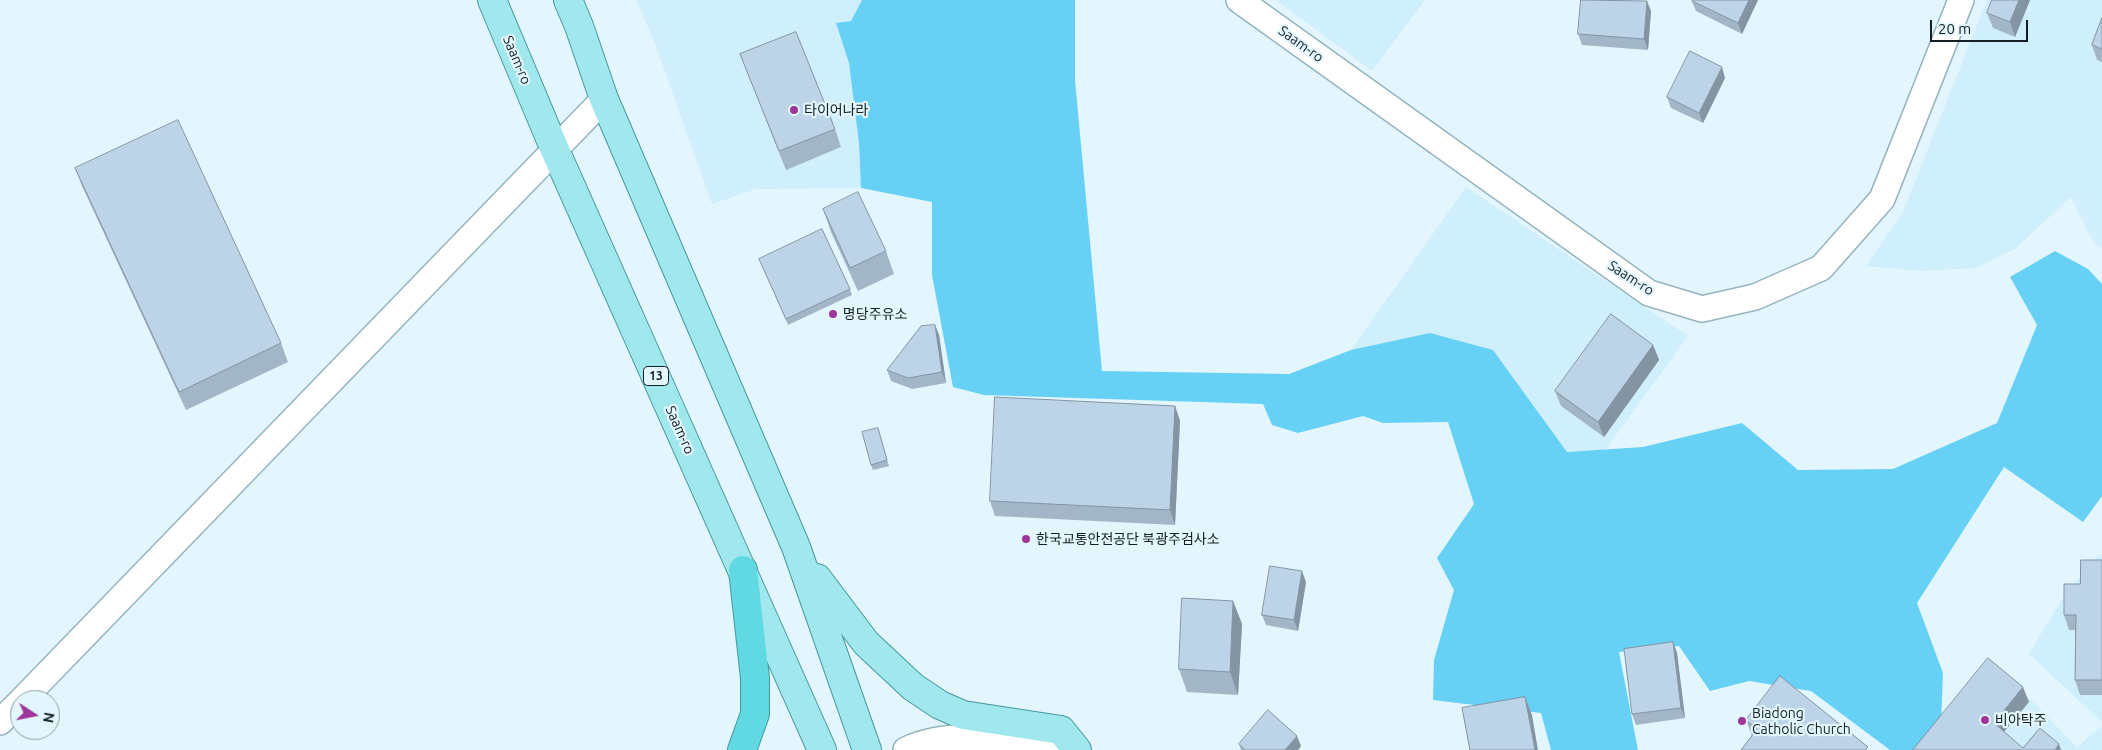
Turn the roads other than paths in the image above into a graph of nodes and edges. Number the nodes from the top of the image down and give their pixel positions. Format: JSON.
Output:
{"nodes":[{"id":1,"x":492,"y":0,"type":"edge"},
{"id":2,"x":568,"y":0,"type":"edge"},
{"id":3,"x":1239,"y":0,"type":"edge"},
{"id":4,"x":1961,"y":0,"type":"edge"},
{"id":5,"x":581,"y":13,"type":"edge"},
{"id":6,"x":604,"y":99,"type":"junction"},
{"id":7,"x":554,"y":150,"type":"junction"},
{"id":8,"x":796,"y":547,"type":"junction"},
{"id":9,"x":743,"y":570,"type":"junction"},
{"id":10,"x":32,"y":690,"type":"edge"},
{"id":11,"x":10,"y":712,"type":"edge"},
{"id":12,"x":0,"y":722,"type":"edge"},
{"id":13,"x":742,"y":750,"type":"edge"},
{"id":14,"x":822,"y":750,"type":"edge"},
{"id":15,"x":867,"y":750,"type":"edge"},
{"id":16,"x":906,"y":750,"type":"edge"},
{"id":17,"x":1069,"y":750,"type":"edge"},
{"id":18,"x":1077,"y":750,"type":"edge"}],
"edges":[{"from":1,"to":7,"type":"main road","name":"Saam-ro","number":"13"},
{"from":2,"to":5,"type":"main road"},
{"from":3,"to":4,"type":"street","name":"Saam-ro"},
{"from":5,"to":6,"type":"main road"},
{"from":6,"to":7,"type":"street"},
{"from":6,"to":8,"type":"main road"},
{"from":7,"to":9,"type":"main road","name":"Saam-ro","number":"13"},
{"from":7,"to":10,"type":"street"},
{"from":8,"to":15,"type":"main road"},
{"from":8,"to":18,"type":"main road"},
{"from":9,"to":13,"type":"highway"},
{"from":9,"to":14,"type":"main road","name":"Saam-ro","number":"13"},
{"from":11,"to":12,"type":"street"},
{"from":16,"to":17,"type":"street"}]}
